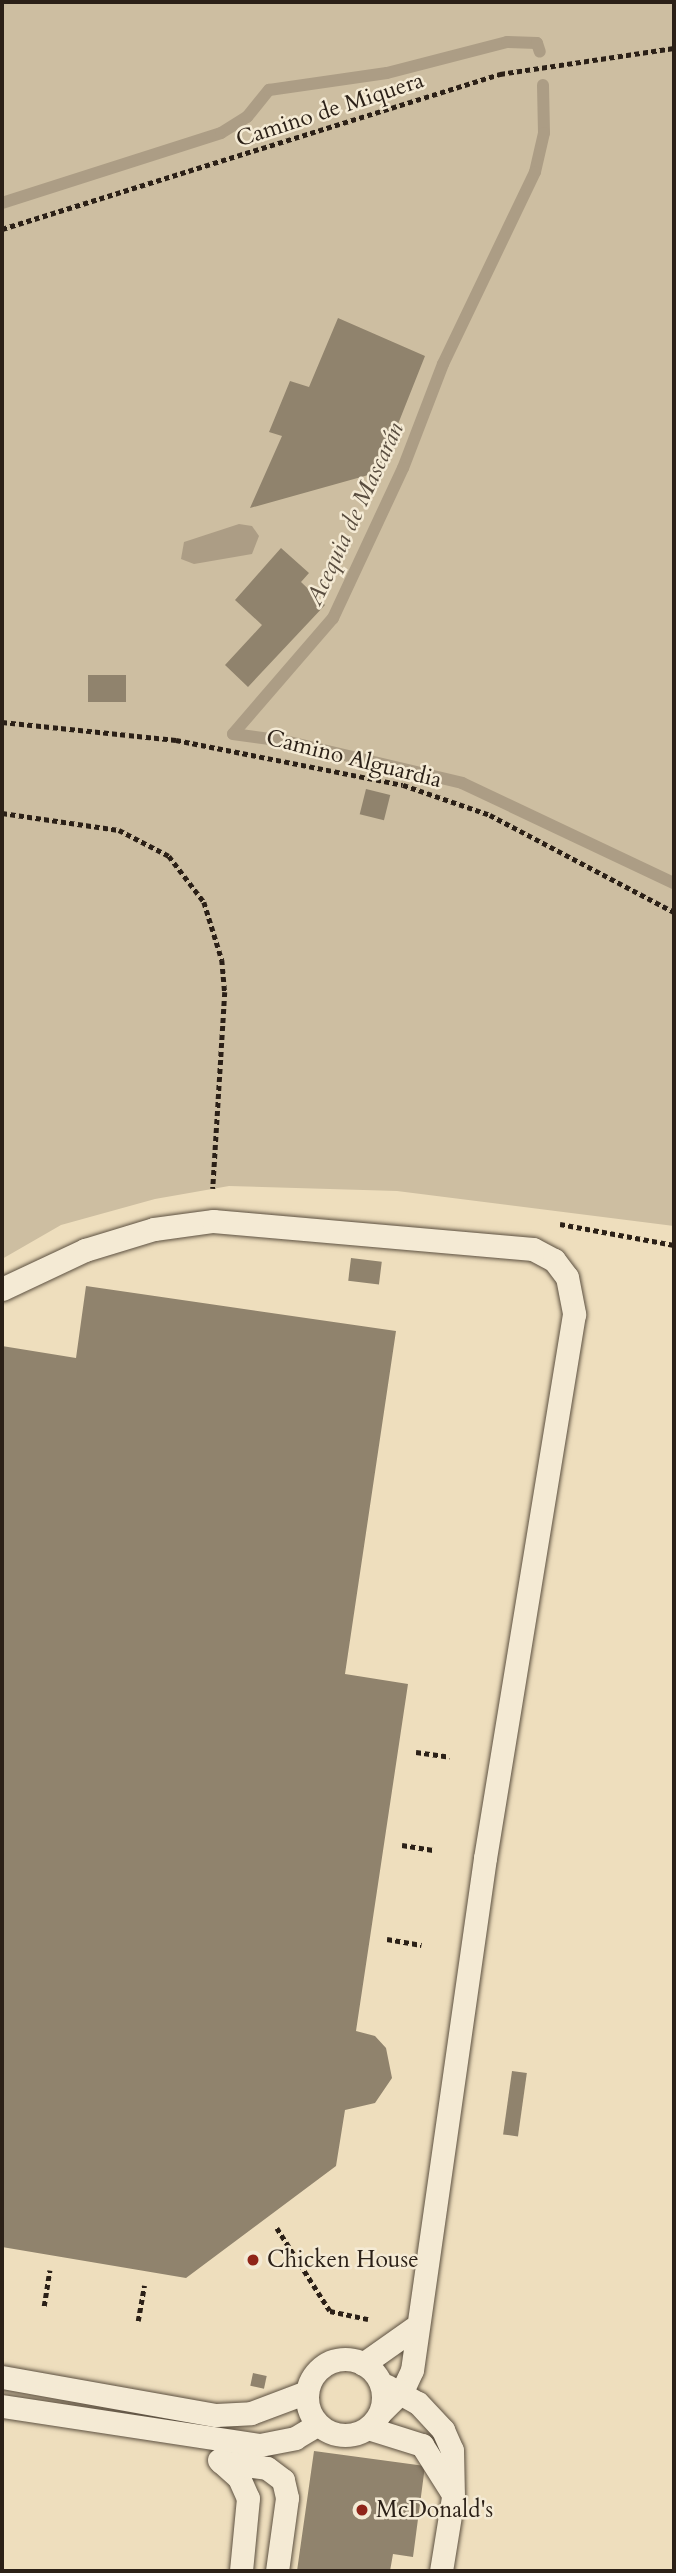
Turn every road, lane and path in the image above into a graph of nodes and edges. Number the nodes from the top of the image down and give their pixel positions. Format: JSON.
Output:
{"nodes":[{"id":1,"x":674,"y":48,"type":"edge"},
{"id":2,"x":2,"y":229,"type":"edge"},
{"id":3,"x":2,"y":722,"type":"edge"},
{"id":4,"x":2,"y":813,"type":"edge"},
{"id":5,"x":674,"y":912,"type":"edge"},
{"id":6,"x":213,"y":1221,"type":"junction"},
{"id":7,"x":2,"y":1289,"type":"edge"},
{"id":8,"x":416,"y":1752,"type":"dead end"},
{"id":9,"x":450,"y":1757,"type":"dead end"},
{"id":10,"x":401,"y":1845,"type":"dead end"},
{"id":11,"x":435,"y":1850,"type":"dead end"},
{"id":12,"x":387,"y":1940,"type":"dead end"},
{"id":13,"x":421,"y":1944,"type":"dead end"},
{"id":14,"x":277,"y":2228,"type":"dead end"},
{"id":15,"x":50,"y":2270,"type":"dead end"},
{"id":16,"x":144,"y":2286,"type":"dead end"},
{"id":17,"x":44,"y":2306,"type":"dead end"},
{"id":18,"x":375,"y":2320,"type":"dead end"},
{"id":19,"x":138,"y":2321,"type":"dead end"},
{"id":20,"x":414,"y":2328,"type":"junction"},
{"id":21,"x":363,"y":2364,"type":"junction"},
{"id":22,"x":2,"y":2378,"type":"edge"},
{"id":23,"x":392,"y":2387,"type":"junction"},
{"id":24,"x":307,"y":2392,"type":"junction"},
{"id":25,"x":2,"y":2406,"type":"edge"},
{"id":26,"x":374,"y":2420,"type":"junction"},
{"id":27,"x":317,"y":2425,"type":"junction"},
{"id":28,"x":194,"y":2437,"type":"junction"},
{"id":29,"x":221,"y":2462,"type":"junction"},
{"id":30,"x":453,"y":2497,"type":"junction"},
{"id":31,"x":241,"y":2571,"type":"edge"},
{"id":32,"x":277,"y":2571,"type":"edge"},
{"id":33,"x":441,"y":2571,"type":"edge"}],
"edges":[{"from":1,"to":2,"type":"path","name":"Camino de Miquera"},
{"from":3,"to":5,"type":"path","name":"Camino Alguardia"},
{"from":4,"to":6,"type":"path"},
{"from":6,"to":7,"type":"lane"},
{"from":6,"to":20,"type":"lane"},
{"from":8,"to":9,"type":"path"},
{"from":10,"to":11,"type":"path"},
{"from":12,"to":13,"type":"path"},
{"from":14,"to":18,"type":"path"},
{"from":15,"to":17,"type":"path"},
{"from":16,"to":19,"type":"path"},
{"from":20,"to":21,"type":"lane"},
{"from":20,"to":23,"type":"lane"},
{"from":21,"to":23,"type":"lane"},
{"from":21,"to":24,"type":"lane"},
{"from":22,"to":24,"type":"lane"},
{"from":23,"to":26,"type":"lane"},
{"from":23,"to":30,"type":"lane"},
{"from":24,"to":27,"type":"lane"},
{"from":25,"to":28,"type":"lane"},
{"from":26,"to":27,"type":"lane"},
{"from":26,"to":30,"type":"lane"},
{"from":27,"to":28,"type":"lane"},
{"from":28,"to":29,"type":"lane"},
{"from":29,"to":31,"type":"lane"},
{"from":29,"to":32,"type":"lane"},
{"from":30,"to":33,"type":"lane"}]}
